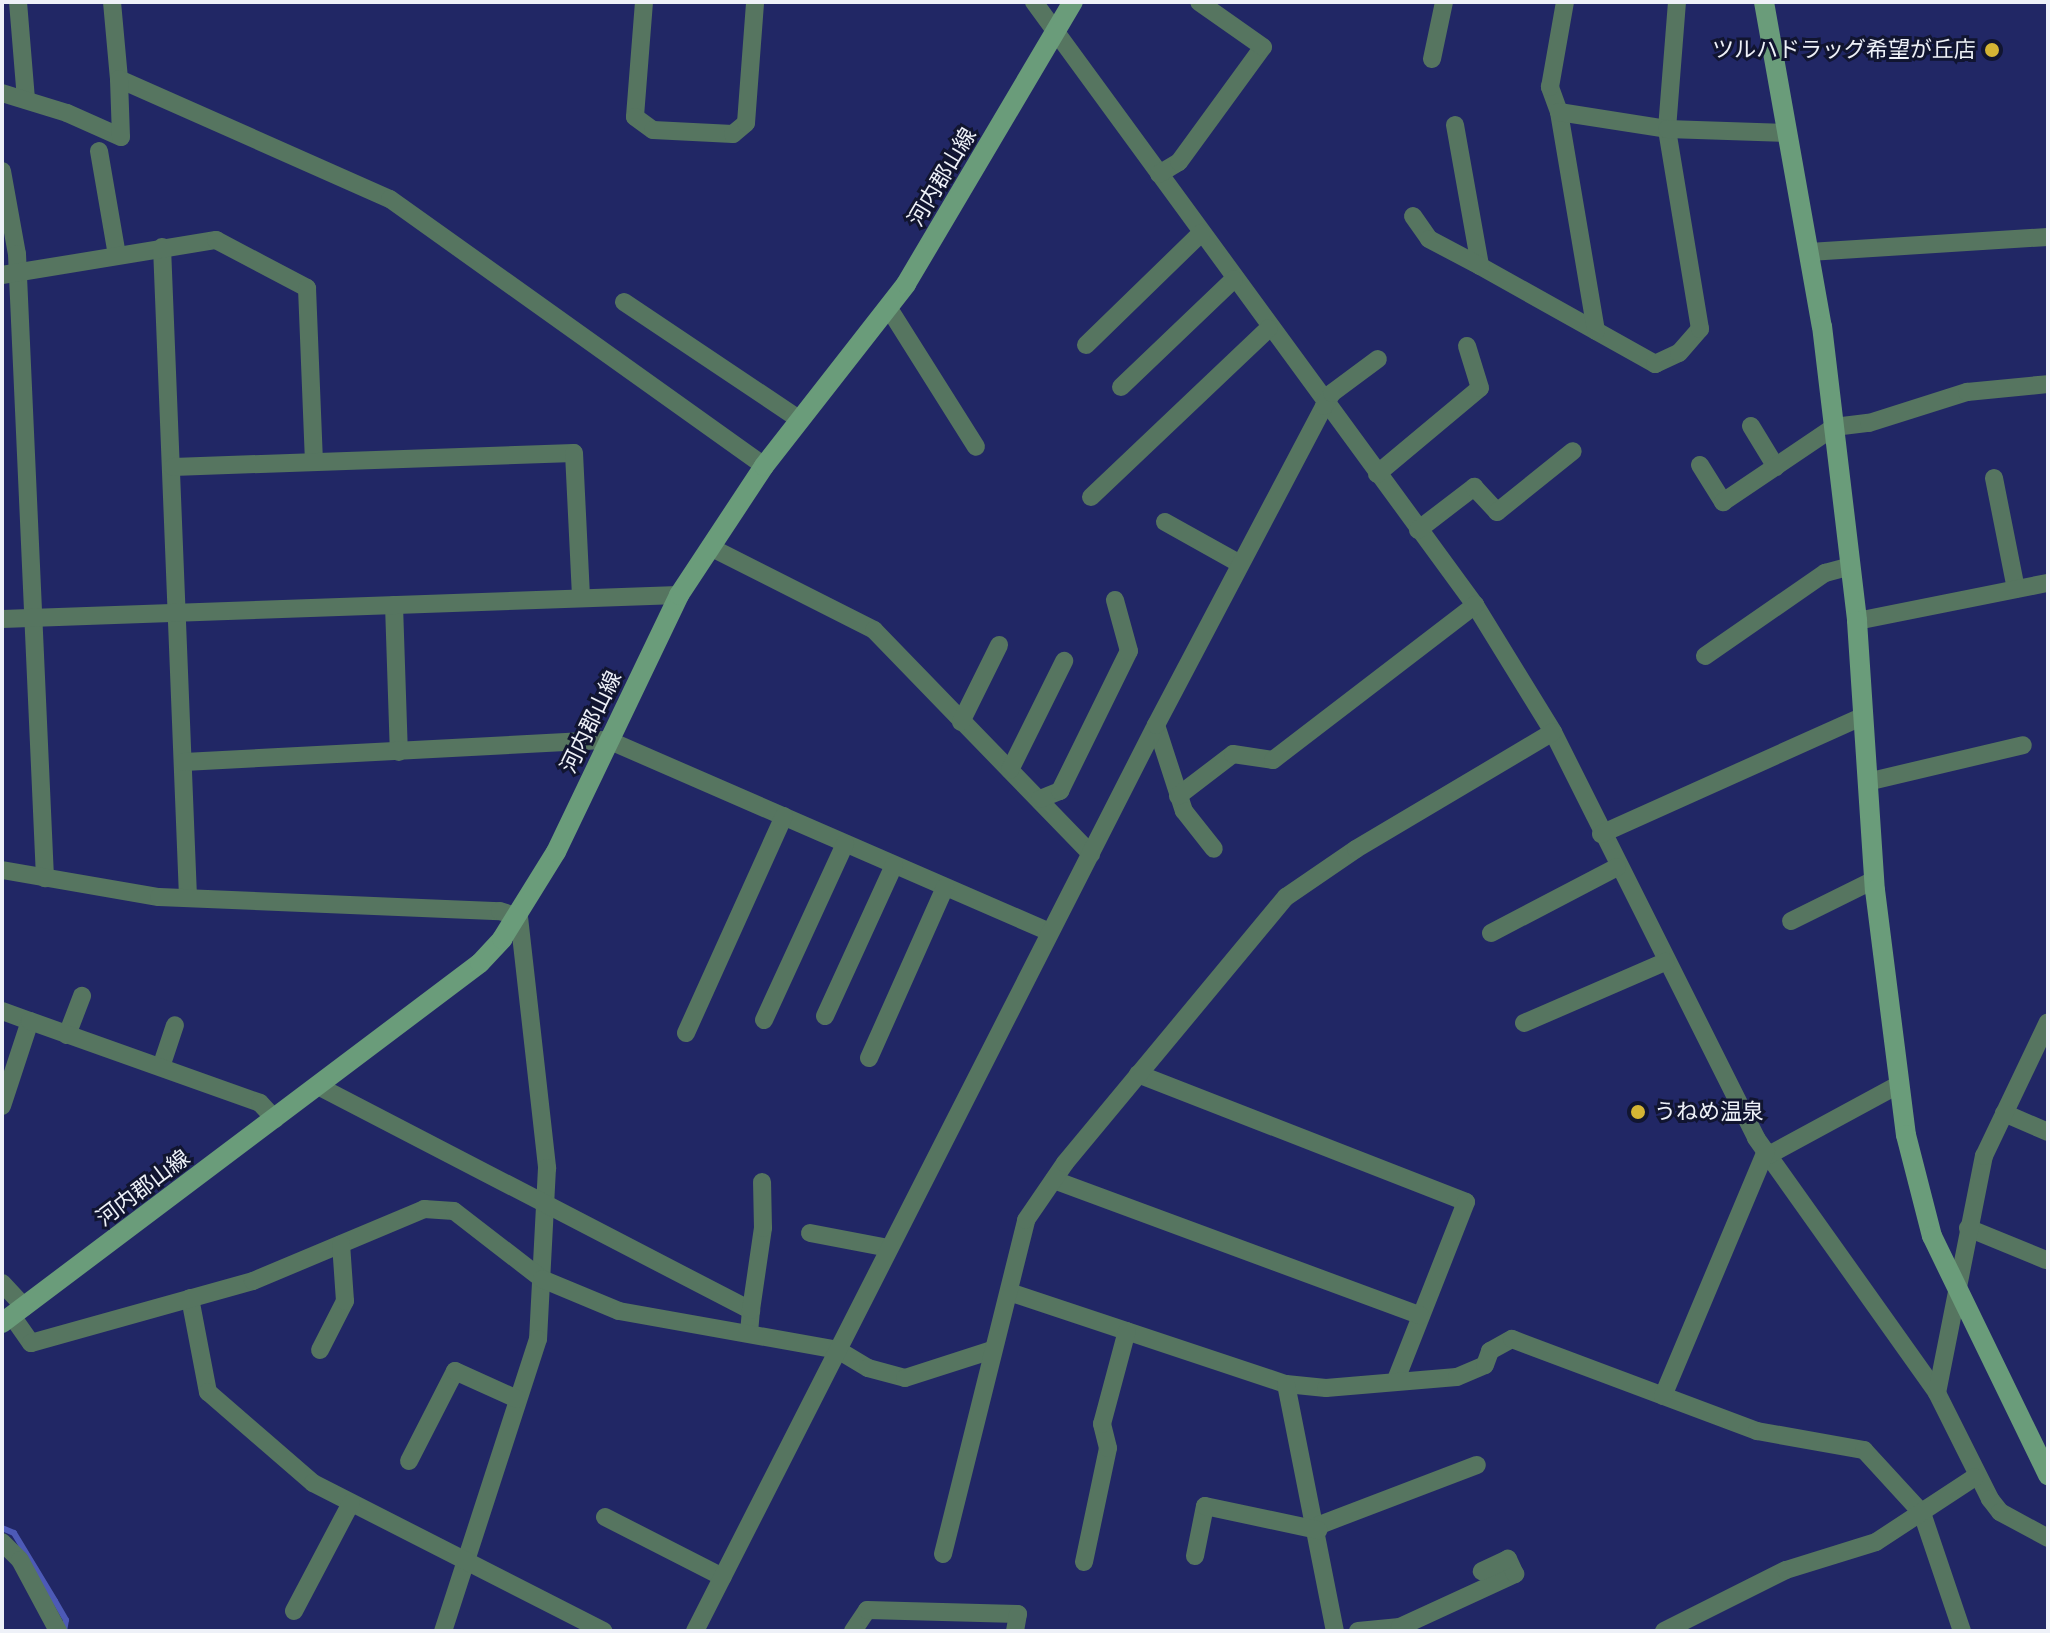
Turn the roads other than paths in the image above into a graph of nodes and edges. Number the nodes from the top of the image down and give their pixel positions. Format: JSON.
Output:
{"nodes":[{"id":1,"x":18,"y":2,"type":"edge"},
{"id":2,"x":112,"y":2,"type":"edge"},
{"id":3,"x":644,"y":2,"type":"edge"},
{"id":4,"x":755,"y":2,"type":"edge"},
{"id":5,"x":1034,"y":2,"type":"edge"},
{"id":6,"x":1073,"y":2,"type":"edge"},
{"id":7,"x":1199,"y":2,"type":"edge"},
{"id":8,"x":1444,"y":2,"type":"edge"},
{"id":9,"x":1565,"y":2,"type":"edge"},
{"id":10,"x":1677,"y":2,"type":"edge"},
{"id":11,"x":1764,"y":2,"type":"edge"},
{"id":12,"x":1056,"y":28,"type":"junction"},
{"id":13,"x":1432,"y":59,"type":"dead end"},
{"id":14,"x":119,"y":79,"type":"junction"},
{"id":15,"x":2,"y":93,"type":"edge"},
{"id":16,"x":26,"y":100,"type":"junction"},
{"id":17,"x":1559,"y":112,"type":"junction"},
{"id":18,"x":1455,"y":125,"type":"dead end"},
{"id":19,"x":1667,"y":129,"type":"junction"},
{"id":20,"x":1787,"y":133,"type":"junction"},
{"id":21,"x":99,"y":151,"type":"dead end"},
{"id":22,"x":2,"y":171,"type":"edge"},
{"id":23,"x":1159,"y":174,"type":"junction"},
{"id":24,"x":1413,"y":216,"type":"dead end"},
{"id":25,"x":1201,"y":233,"type":"junction"},
{"id":26,"x":2048,"y":237,"type":"edge"},
{"id":27,"x":162,"y":247,"type":"junction"},
{"id":28,"x":1809,"y":252,"type":"junction"},
{"id":29,"x":117,"y":255,"type":"junction"},
{"id":30,"x":1480,"y":266,"type":"junction"},
{"id":31,"x":9,"y":274,"type":"edge"},
{"id":32,"x":1234,"y":279,"type":"junction"},
{"id":33,"x":624,"y":302,"type":"dead end"},
{"id":34,"x":888,"y":307,"type":"junction"},
{"id":35,"x":1269,"y":328,"type":"junction"},
{"id":36,"x":1596,"y":331,"type":"junction"},
{"id":37,"x":1086,"y":345,"type":"dead end"},
{"id":38,"x":1467,"y":346,"type":"dead end"},
{"id":39,"x":1378,"y":359,"type":"dead end"},
{"id":40,"x":2048,"y":384,"type":"edge"},
{"id":41,"x":1121,"y":387,"type":"dead end"},
{"id":42,"x":1324,"y":406,"type":"junction"},
{"id":43,"x":800,"y":420,"type":"junction"},
{"id":44,"x":1751,"y":426,"type":"dead end"},
{"id":45,"x":1834,"y":427,"type":"junction"},
{"id":46,"x":976,"y":447,"type":"dead end"},
{"id":47,"x":1573,"y":451,"type":"dead end"},
{"id":48,"x":314,"y":461,"type":"junction"},
{"id":49,"x":1700,"y":465,"type":"dead end"},
{"id":50,"x":764,"y":466,"type":"junction"},
{"id":51,"x":173,"y":467,"type":"junction"},
{"id":52,"x":1776,"y":467,"type":"junction"},
{"id":53,"x":1377,"y":474,"type":"junction"},
{"id":54,"x":1994,"y":478,"type":"dead end"},
{"id":55,"x":1091,"y":497,"type":"dead end"},
{"id":56,"x":1165,"y":522,"type":"dead end"},
{"id":57,"x":1418,"y":530,"type":"junction"},
{"id":58,"x":710,"y":547,"type":"junction"},
{"id":59,"x":1240,"y":564,"type":"junction"},
{"id":60,"x":1851,"y":566,"type":"junction"},
{"id":61,"x":2048,"y":583,"type":"edge"},
{"id":62,"x":2016,"y":589,"type":"junction"},
{"id":63,"x":679,"y":595,"type":"junction"},
{"id":64,"x":581,"y":598,"type":"junction"},
{"id":65,"x":1115,"y":600,"type":"dead end"},
{"id":66,"x":394,"y":605,"type":"junction"},
{"id":67,"x":1475,"y":605,"type":"junction"},
{"id":68,"x":178,"y":613,"type":"junction"},
{"id":69,"x":32,"y":618,"type":"junction"},
{"id":70,"x":2,"y":619,"type":"edge"},
{"id":71,"x":1857,"y":621,"type":"junction"},
{"id":72,"x":999,"y":645,"type":"dead end"},
{"id":73,"x":1705,"y":656,"type":"dead end"},
{"id":74,"x":1064,"y":661,"type":"dead end"},
{"id":75,"x":1863,"y":716,"type":"junction"},
{"id":76,"x":961,"y":722,"type":"junction"},
{"id":77,"x":1156,"y":725,"type":"junction"},
{"id":78,"x":1553,"y":732,"type":"junction"},
{"id":79,"x":608,"y":740,"type":"junction"},
{"id":80,"x":2023,"y":745,"type":"dead end"},
{"id":81,"x":399,"y":752,"type":"junction"},
{"id":82,"x":184,"y":762,"type":"junction"},
{"id":83,"x":1010,"y":770,"type":"junction"},
{"id":84,"x":1867,"y":782,"type":"junction"},
{"id":85,"x":1178,"y":796,"type":"junction"},
{"id":86,"x":1040,"y":799,"type":"junction"},
{"id":87,"x":784,"y":816,"type":"junction"},
{"id":88,"x":1601,"y":834,"type":"junction"},
{"id":89,"x":845,"y":844,"type":"junction"},
{"id":90,"x":1214,"y":849,"type":"dead end"},
{"id":91,"x":1091,"y":854,"type":"junction"},
{"id":92,"x":894,"y":865,"type":"junction"},
{"id":93,"x":1617,"y":867,"type":"junction"},
{"id":94,"x":2,"y":870,"type":"edge"},
{"id":95,"x":45,"y":878,"type":"junction"},
{"id":96,"x":1874,"y":880,"type":"junction"},
{"id":97,"x":945,"y":887,"type":"junction"},
{"id":98,"x":188,"y":896,"type":"junction"},
{"id":99,"x":519,"y":917,"type":"junction"},
{"id":100,"x":1791,"y":921,"type":"dead end"},
{"id":101,"x":1049,"y":932,"type":"junction"},
{"id":102,"x":1491,"y":933,"type":"dead end"},
{"id":103,"x":1665,"y":962,"type":"junction"},
{"id":104,"x":82,"y":996,"type":"dead end"},
{"id":105,"x":2,"y":1011,"type":"edge"},
{"id":106,"x":825,"y":1016,"type":"dead end"},
{"id":107,"x":764,"y":1020,"type":"dead end"},
{"id":108,"x":30,"y":1021,"type":"junction"},
{"id":109,"x":2048,"y":1022,"type":"edge"},
{"id":110,"x":1524,"y":1023,"type":"dead end"},
{"id":111,"x":175,"y":1025,"type":"dead end"},
{"id":112,"x":686,"y":1033,"type":"dead end"},
{"id":113,"x":67,"y":1035,"type":"junction"},
{"id":114,"x":869,"y":1058,"type":"dead end"},
{"id":115,"x":161,"y":1067,"type":"junction"},
{"id":116,"x":1138,"y":1074,"type":"junction"},
{"id":117,"x":1898,"y":1085,"type":"junction"},
{"id":118,"x":318,"y":1086,"type":"junction"},
{"id":119,"x":2,"y":1106,"type":"edge"},
{"id":120,"x":2004,"y":1113,"type":"junction"},
{"id":121,"x":275,"y":1119,"type":"junction"},
{"id":122,"x":2048,"y":1132,"type":"edge"},
{"id":123,"x":1767,"y":1153,"type":"junction"},
{"id":124,"x":1054,"y":1180,"type":"junction"},
{"id":125,"x":762,"y":1182,"type":"dead end"},
{"id":126,"x":545,"y":1203,"type":"junction"},
{"id":127,"x":1968,"y":1228,"type":"junction"},
{"id":128,"x":810,"y":1233,"type":"dead end"},
{"id":129,"x":341,"y":1244,"type":"junction"},
{"id":130,"x":889,"y":1248,"type":"junction"},
{"id":131,"x":2046,"y":1260,"type":"edge"},
{"id":132,"x":542,"y":1279,"type":"junction"},
{"id":133,"x":2,"y":1283,"type":"edge"},
{"id":134,"x":1955,"y":1285,"type":"junction"},
{"id":135,"x":1009,"y":1292,"type":"junction"},
{"id":136,"x":190,"y":1298,"type":"junction"},
{"id":137,"x":751,"y":1310,"type":"junction"},
{"id":138,"x":13,"y":1315,"type":"edge"},
{"id":139,"x":1421,"y":1316,"type":"junction"},
{"id":140,"x":749,"y":1331,"type":"junction"},
{"id":141,"x":1127,"y":1331,"type":"junction"},
{"id":142,"x":320,"y":1350,"type":"dead end"},
{"id":143,"x":838,"y":1350,"type":"junction"},
{"id":144,"x":992,"y":1350,"type":"junction"},
{"id":145,"x":1395,"y":1382,"type":"junction"},
{"id":146,"x":1286,"y":1384,"type":"junction"},
{"id":147,"x":1937,"y":1393,"type":"junction"},
{"id":148,"x":1663,"y":1396,"type":"junction"},
{"id":149,"x":517,"y":1399,"type":"junction"},
{"id":150,"x":409,"y":1461,"type":"dead end"},
{"id":151,"x":1477,"y":1465,"type":"dead end"},
{"id":152,"x":2048,"y":1475,"type":"edge"},
{"id":153,"x":1975,"y":1477,"type":"junction"},
{"id":154,"x":351,"y":1503,"type":"junction"},
{"id":155,"x":1922,"y":1513,"type":"junction"},
{"id":156,"x":605,"y":1517,"type":"dead end"},
{"id":157,"x":1317,"y":1528,"type":"junction"},
{"id":158,"x":2048,"y":1538,"type":"edge"},
{"id":159,"x":2,"y":1542,"type":"edge"},
{"id":160,"x":943,"y":1554,"type":"dead end"},
{"id":161,"x":1195,"y":1556,"type":"dead end"},
{"id":162,"x":464,"y":1562,"type":"junction"},
{"id":163,"x":1084,"y":1562,"type":"dead end"},
{"id":164,"x":1482,"y":1571,"type":"dead end"},
{"id":165,"x":723,"y":1577,"type":"junction"},
{"id":166,"x":294,"y":1611,"type":"dead end"},
{"id":167,"x":1697,"y":1623,"type":"edge"},
{"id":168,"x":58,"y":1631,"type":"edge"},
{"id":169,"x":443,"y":1631,"type":"edge"},
{"id":170,"x":604,"y":1631,"type":"edge"},
{"id":171,"x":695,"y":1631,"type":"edge"},
{"id":172,"x":853,"y":1631,"type":"edge"},
{"id":173,"x":1015,"y":1631,"type":"edge"},
{"id":174,"x":1335,"y":1631,"type":"edge"},
{"id":175,"x":1358,"y":1631,"type":"edge"},
{"id":176,"x":1664,"y":1631,"type":"edge"},
{"id":177,"x":1962,"y":1631,"type":"edge"}],
"edges":[{"from":1,"to":16,"type":"street"},
{"from":2,"to":14,"type":"street"},
{"from":3,"to":4,"type":"street"},
{"from":5,"to":12,"type":"street"},
{"from":6,"to":12,"type":"main road","name":"河内郡山線"},
{"from":7,"to":23,"type":"street"},
{"from":8,"to":13,"type":"street"},
{"from":9,"to":17,"type":"street"},
{"from":10,"to":19,"type":"street"},
{"from":11,"to":20,"type":"main road"},
{"from":12,"to":23,"type":"street"},
{"from":12,"to":34,"type":"main road","name":"河内郡山線"},
{"from":14,"to":16,"type":"street"},
{"from":14,"to":50,"type":"street"},
{"from":15,"to":16,"type":"street"},
{"from":17,"to":19,"type":"street"},
{"from":17,"to":36,"type":"street"},
{"from":18,"to":30,"type":"street"},
{"from":19,"to":20,"type":"street"},
{"from":19,"to":36,"type":"street"},
{"from":20,"to":28,"type":"main road"},
{"from":21,"to":29,"type":"street"},
{"from":22,"to":31,"type":"street"},
{"from":23,"to":25,"type":"street"},
{"from":24,"to":30,"type":"street"},
{"from":25,"to":32,"type":"street"},
{"from":25,"to":37,"type":"street"},
{"from":26,"to":28,"type":"street"},
{"from":27,"to":29,"type":"street"},
{"from":27,"to":48,"type":"street"},
{"from":27,"to":51,"type":"street"},
{"from":28,"to":45,"type":"main road"},
{"from":29,"to":31,"type":"street"},
{"from":30,"to":36,"type":"street"},
{"from":31,"to":69,"type":"street"},
{"from":32,"to":35,"type":"street"},
{"from":32,"to":41,"type":"street"},
{"from":33,"to":43,"type":"street"},
{"from":34,"to":43,"type":"main road","name":"河内郡山線"},
{"from":34,"to":46,"type":"street"},
{"from":35,"to":42,"type":"street"},
{"from":35,"to":55,"type":"street"},
{"from":38,"to":53,"type":"street"},
{"from":39,"to":42,"type":"street"},
{"from":40,"to":45,"type":"street"},
{"from":42,"to":53,"type":"street"},
{"from":42,"to":59,"type":"street"},
{"from":43,"to":50,"type":"main road","name":"河内郡山線"},
{"from":44,"to":52,"type":"street"},
{"from":45,"to":52,"type":"street"},
{"from":45,"to":60,"type":"main road"},
{"from":47,"to":57,"type":"street"},
{"from":48,"to":51,"type":"street"},
{"from":48,"to":64,"type":"street"},
{"from":49,"to":52,"type":"street"},
{"from":50,"to":58,"type":"main road","name":"河内郡山線"},
{"from":51,"to":68,"type":"street"},
{"from":53,"to":57,"type":"street"},
{"from":54,"to":62,"type":"street"},
{"from":56,"to":59,"type":"street"},
{"from":57,"to":67,"type":"street"},
{"from":58,"to":63,"type":"main road","name":"河内郡山線"},
{"from":58,"to":76,"type":"street"},
{"from":59,"to":77,"type":"street"},
{"from":60,"to":71,"type":"main road"},
{"from":60,"to":73,"type":"street"},
{"from":61,"to":62,"type":"street"},
{"from":62,"to":71,"type":"street"},
{"from":63,"to":64,"type":"street"},
{"from":63,"to":79,"type":"main road","name":"河内郡山線"},
{"from":64,"to":66,"type":"street"},
{"from":65,"to":86,"type":"street"},
{"from":66,"to":68,"type":"street"},
{"from":66,"to":81,"type":"street"},
{"from":67,"to":78,"type":"street"},
{"from":67,"to":85,"type":"street"},
{"from":68,"to":69,"type":"street"},
{"from":68,"to":82,"type":"street"},
{"from":69,"to":70,"type":"street"},
{"from":69,"to":95,"type":"street"},
{"from":71,"to":75,"type":"main road"},
{"from":72,"to":76,"type":"street"},
{"from":74,"to":83,"type":"street"},
{"from":75,"to":84,"type":"main road"},
{"from":75,"to":88,"type":"street"},
{"from":76,"to":83,"type":"street"},
{"from":77,"to":85,"type":"street"},
{"from":77,"to":91,"type":"street"},
{"from":78,"to":88,"type":"street"},
{"from":78,"to":116,"type":"street"},
{"from":79,"to":81,"type":"street"},
{"from":79,"to":87,"type":"street"},
{"from":79,"to":99,"type":"main road","name":"河内郡山線"},
{"from":80,"to":84,"type":"street"},
{"from":81,"to":82,"type":"street"},
{"from":82,"to":98,"type":"street"},
{"from":83,"to":86,"type":"street"},
{"from":84,"to":96,"type":"main road"},
{"from":85,"to":90,"type":"street"},
{"from":86,"to":91,"type":"street"},
{"from":87,"to":89,"type":"street"},
{"from":87,"to":112,"type":"street"},
{"from":88,"to":93,"type":"street"},
{"from":89,"to":92,"type":"street"},
{"from":89,"to":107,"type":"street"},
{"from":91,"to":101,"type":"street"},
{"from":92,"to":97,"type":"street"},
{"from":92,"to":106,"type":"street"},
{"from":93,"to":102,"type":"street"},
{"from":93,"to":103,"type":"street"},
{"from":94,"to":95,"type":"street"},
{"from":95,"to":98,"type":"street"},
{"from":96,"to":100,"type":"street"},
{"from":96,"to":117,"type":"main road"},
{"from":97,"to":101,"type":"street"},
{"from":97,"to":114,"type":"street"},
{"from":98,"to":99,"type":"street"},
{"from":99,"to":118,"type":"main road","name":"河内郡山線"},
{"from":99,"to":126,"type":"street"},
{"from":101,"to":130,"type":"street"},
{"from":103,"to":110,"type":"street"},
{"from":103,"to":123,"type":"street"},
{"from":104,"to":113,"type":"street"},
{"from":105,"to":108,"type":"street"},
{"from":108,"to":113,"type":"street"},
{"from":108,"to":119,"type":"street"},
{"from":109,"to":120,"type":"street"},
{"from":111,"to":115,"type":"street"},
{"from":113,"to":115,"type":"street"},
{"from":115,"to":121,"type":"street"},
{"from":116,"to":124,"type":"street"},
{"from":116,"to":139,"type":"street"},
{"from":117,"to":123,"type":"street"},
{"from":117,"to":134,"type":"main road"},
{"from":118,"to":121,"type":"main road","name":"河内郡山線"},
{"from":118,"to":126,"type":"street"},
{"from":120,"to":122,"type":"street"},
{"from":120,"to":127,"type":"street"},
{"from":121,"to":138,"type":"main road","name":"河内郡山線"},
{"from":123,"to":147,"type":"street"},
{"from":123,"to":148,"type":"street"},
{"from":124,"to":135,"type":"street"},
{"from":124,"to":139,"type":"street"},
{"from":125,"to":137,"type":"street"},
{"from":126,"to":132,"type":"street"},
{"from":126,"to":137,"type":"street"},
{"from":127,"to":131,"type":"street"},
{"from":127,"to":134,"type":"street"},
{"from":128,"to":130,"type":"street"},
{"from":129,"to":132,"type":"street"},
{"from":129,"to":136,"type":"street"},
{"from":129,"to":142,"type":"street"},
{"from":130,"to":143,"type":"street"},
{"from":132,"to":140,"type":"street"},
{"from":132,"to":149,"type":"street"},
{"from":133,"to":138,"type":"street"},
{"from":134,"to":147,"type":"street"},
{"from":134,"to":152,"type":"main road"},
{"from":135,"to":141,"type":"street"},
{"from":135,"to":144,"type":"street"},
{"from":136,"to":138,"type":"street"},
{"from":136,"to":154,"type":"street"},
{"from":137,"to":140,"type":"street"},
{"from":139,"to":145,"type":"street"},
{"from":140,"to":143,"type":"street"},
{"from":141,"to":146,"type":"street"},
{"from":141,"to":163,"type":"street"},
{"from":143,"to":144,"type":"street"},
{"from":143,"to":165,"type":"street"},
{"from":144,"to":160,"type":"street"},
{"from":145,"to":146,"type":"street"},
{"from":145,"to":148,"type":"street"},
{"from":146,"to":157,"type":"street"},
{"from":147,"to":153,"type":"street"},
{"from":148,"to":155,"type":"street"},
{"from":149,"to":150,"type":"street"},
{"from":149,"to":162,"type":"street"},
{"from":151,"to":157,"type":"street"},
{"from":153,"to":155,"type":"street"},
{"from":153,"to":158,"type":"street"},
{"from":154,"to":162,"type":"street"},
{"from":154,"to":166,"type":"street"},
{"from":155,"to":167,"type":"street"},
{"from":155,"to":177,"type":"street"},
{"from":156,"to":165,"type":"street"},
{"from":157,"to":161,"type":"street"},
{"from":157,"to":174,"type":"street"},
{"from":159,"to":168,"type":"street"},
{"from":162,"to":169,"type":"street"},
{"from":162,"to":170,"type":"street"},
{"from":164,"to":175,"type":"street"},
{"from":165,"to":171,"type":"street"},
{"from":167,"to":176,"type":"street"},
{"from":172,"to":173,"type":"street"}]}
